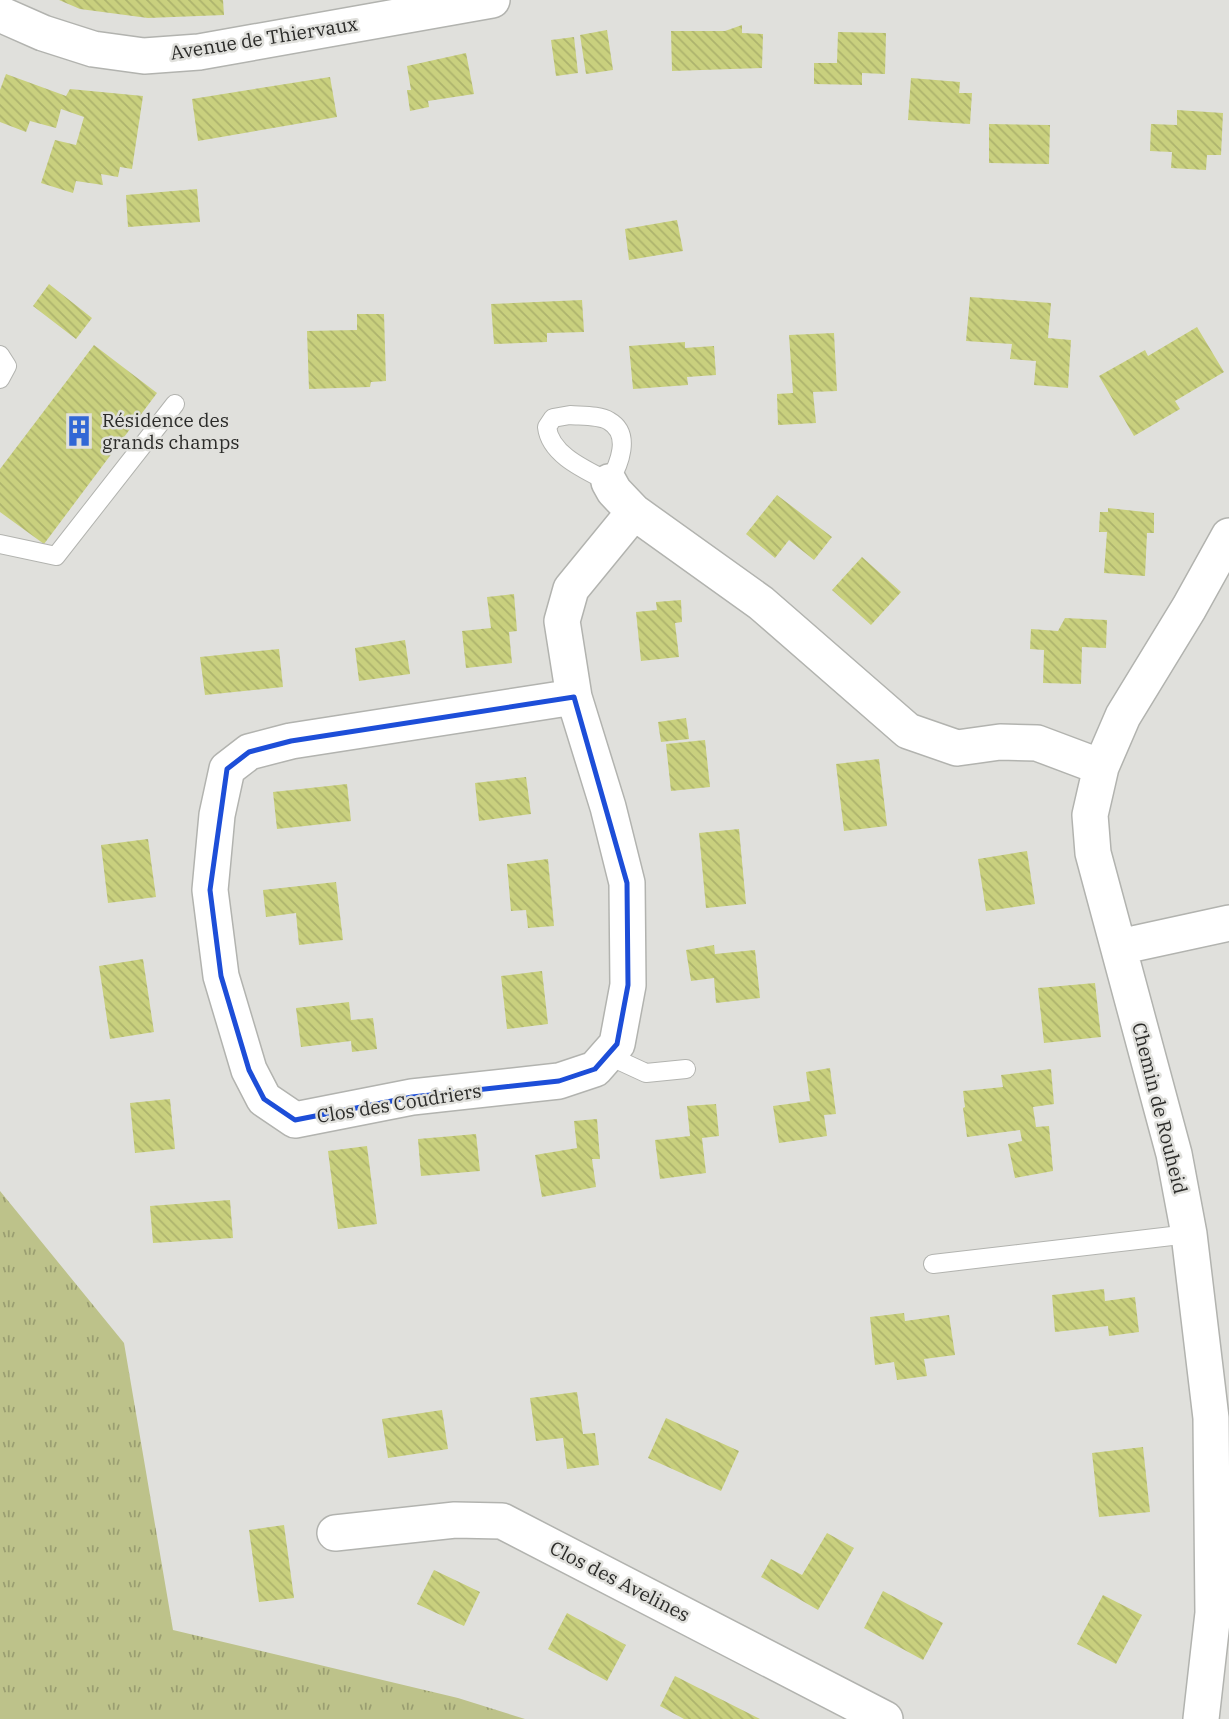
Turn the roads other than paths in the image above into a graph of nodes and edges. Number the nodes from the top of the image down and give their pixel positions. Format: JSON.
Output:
{"nodes":[{"id":1,"x":492,"y":0,"type":"edge"},
{"id":2,"x":0,"y":14,"type":"edge"},
{"id":3,"x":0,"y":355,"type":"edge"},
{"id":4,"x":0,"y":379,"type":"edge"},
{"id":5,"x":175,"y":404,"type":"dead end"},
{"id":6,"x":609,"y":482,"type":"junction"},
{"id":7,"x":634,"y":512,"type":"junction"},
{"id":8,"x":1229,"y":536,"type":"edge"},
{"id":9,"x":0,"y":544,"type":"edge"},
{"id":10,"x":574,"y":697,"type":"junction"},
{"id":11,"x":1101,"y":767,"type":"junction"},
{"id":12,"x":1229,"y":923,"type":"edge"},
{"id":13,"x":1119,"y":947,"type":"junction"},
{"id":14,"x":607,"y":1055,"type":"junction"},
{"id":15,"x":686,"y":1069,"type":"dead end"},
{"id":16,"x":1189,"y":1234,"type":"junction"},
{"id":17,"x":933,"y":1264,"type":"dead end"},
{"id":18,"x":1220,"y":1419,"type":"edge"},
{"id":19,"x":335,"y":1533,"type":"dead end"},
{"id":20,"x":885,"y":1719,"type":"edge"},
{"id":21,"x":1201,"y":1719,"type":"edge"}],
"edges":[{"from":1,"to":2,"type":"street","name":"Avenue de Thiervaux"},
{"from":3,"to":4,"type":"lane"},
{"from":5,"to":9,"type":"lane"},
{"from":6,"to":6,"type":"lane"},
{"from":6,"to":7,"type":"street"},
{"from":7,"to":10,"type":"street"},
{"from":7,"to":11,"type":"street"},
{"from":8,"to":11,"type":"street","name":"Chemin de Rouheid"},
{"from":10,"to":14,"type":"street"},
{"from":10,"to":14,"type":"street","name":"Clos des Coudriers"},
{"from":11,"to":13,"type":"street","name":"Chemin de Rouheid"},
{"from":12,"to":13,"type":"street"},
{"from":13,"to":16,"type":"street","name":"Chemin de Rouheid"},
{"from":14,"to":15,"type":"lane"},
{"from":16,"to":17,"type":"lane"},
{"from":16,"to":18,"type":"street","name":"Chemin de Rouheid"},
{"from":18,"to":21,"type":"street","name":"Chemin de Rouheid"},
{"from":19,"to":20,"type":"street","name":"Clos des Avelines"}]}
